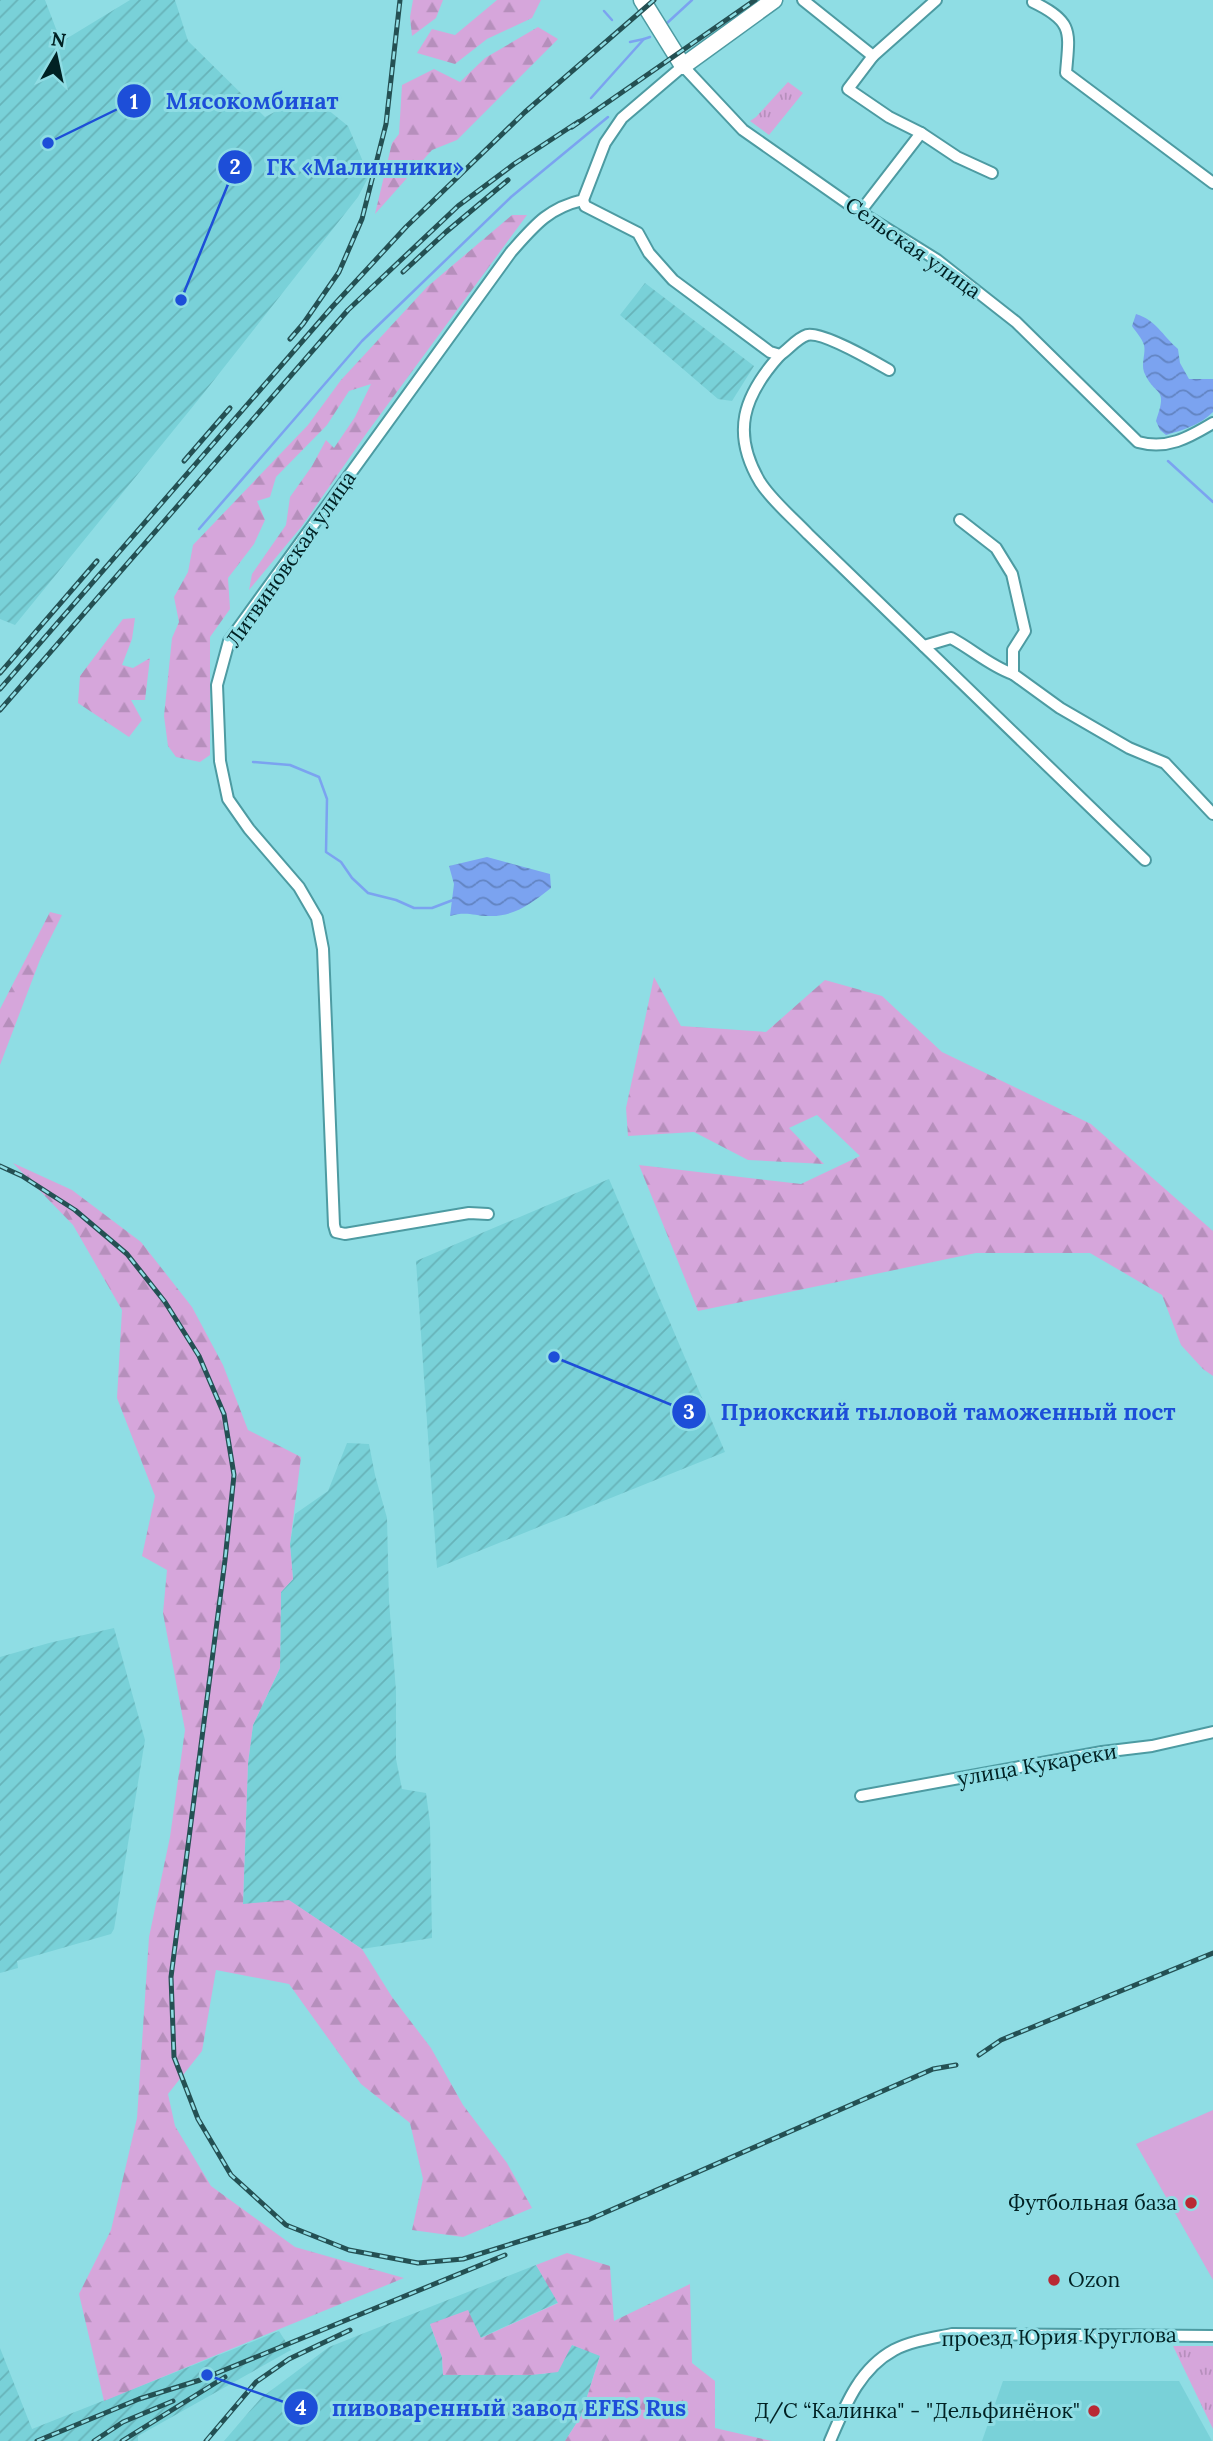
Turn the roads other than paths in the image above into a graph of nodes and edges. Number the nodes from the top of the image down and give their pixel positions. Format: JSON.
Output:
{"nodes":[{"id":1,"x":642,"y":0,"type":"edge"},
{"id":2,"x":774,"y":0,"type":"edge"},
{"id":3,"x":803,"y":0,"type":"edge"},
{"id":4,"x":936,"y":0,"type":"edge"},
{"id":5,"x":1033,"y":2,"type":"dead end"},
{"id":6,"x":873,"y":56,"type":"junction"},
{"id":7,"x":683,"y":66,"type":"junction"},
{"id":8,"x":921,"y":133,"type":"junction"},
{"id":9,"x":992,"y":173,"type":"dead end"},
{"id":10,"x":1213,"y":183,"type":"edge"},
{"id":11,"x":583,"y":200,"type":"junction"},
{"id":12,"x":860,"y":212,"type":"junction"},
{"id":13,"x":780,"y":355,"type":"junction"},
{"id":14,"x":889,"y":370,"type":"dead end"},
{"id":15,"x":1213,"y":423,"type":"edge"},
{"id":16,"x":960,"y":520,"type":"dead end"},
{"id":17,"x":924,"y":646,"type":"junction"},
{"id":18,"x":1013,"y":674,"type":"junction"},
{"id":19,"x":1213,"y":814,"type":"edge"},
{"id":20,"x":1145,"y":860,"type":"dead end"},
{"id":21,"x":488,"y":1214,"type":"dead end"},
{"id":22,"x":1213,"y":1732,"type":"edge"},
{"id":23,"x":861,"y":1796,"type":"dead end"},
{"id":24,"x":1213,"y":2336,"type":"edge"},
{"id":25,"x":830,"y":2441,"type":"edge"}],
"edges":[{"from":1,"to":7,"type":"street"},
{"from":2,"to":7,"type":"street"},
{"from":3,"to":6,"type":"street"},
{"from":4,"to":6,"type":"street"},
{"from":5,"to":10,"type":"street"},
{"from":6,"to":8,"type":"street"},
{"from":7,"to":11,"type":"street"},
{"from":7,"to":12,"type":"street","name":"Сельская улица"},
{"from":8,"to":9,"type":"street"},
{"from":8,"to":12,"type":"street"},
{"from":11,"to":13,"type":"street"},
{"from":11,"to":21,"type":"street","name":"Литвиновская улица"},
{"from":12,"to":15,"type":"street","name":"Сельская улица"},
{"from":13,"to":14,"type":"street"},
{"from":13,"to":17,"type":"street"},
{"from":16,"to":18,"type":"street"},
{"from":17,"to":18,"type":"street"},
{"from":17,"to":20,"type":"street"},
{"from":18,"to":19,"type":"street"},
{"from":22,"to":23,"type":"street","name":"улица Кукареки"},
{"from":24,"to":25,"type":"street","name":"проезд Юрия Круглова"}]}
